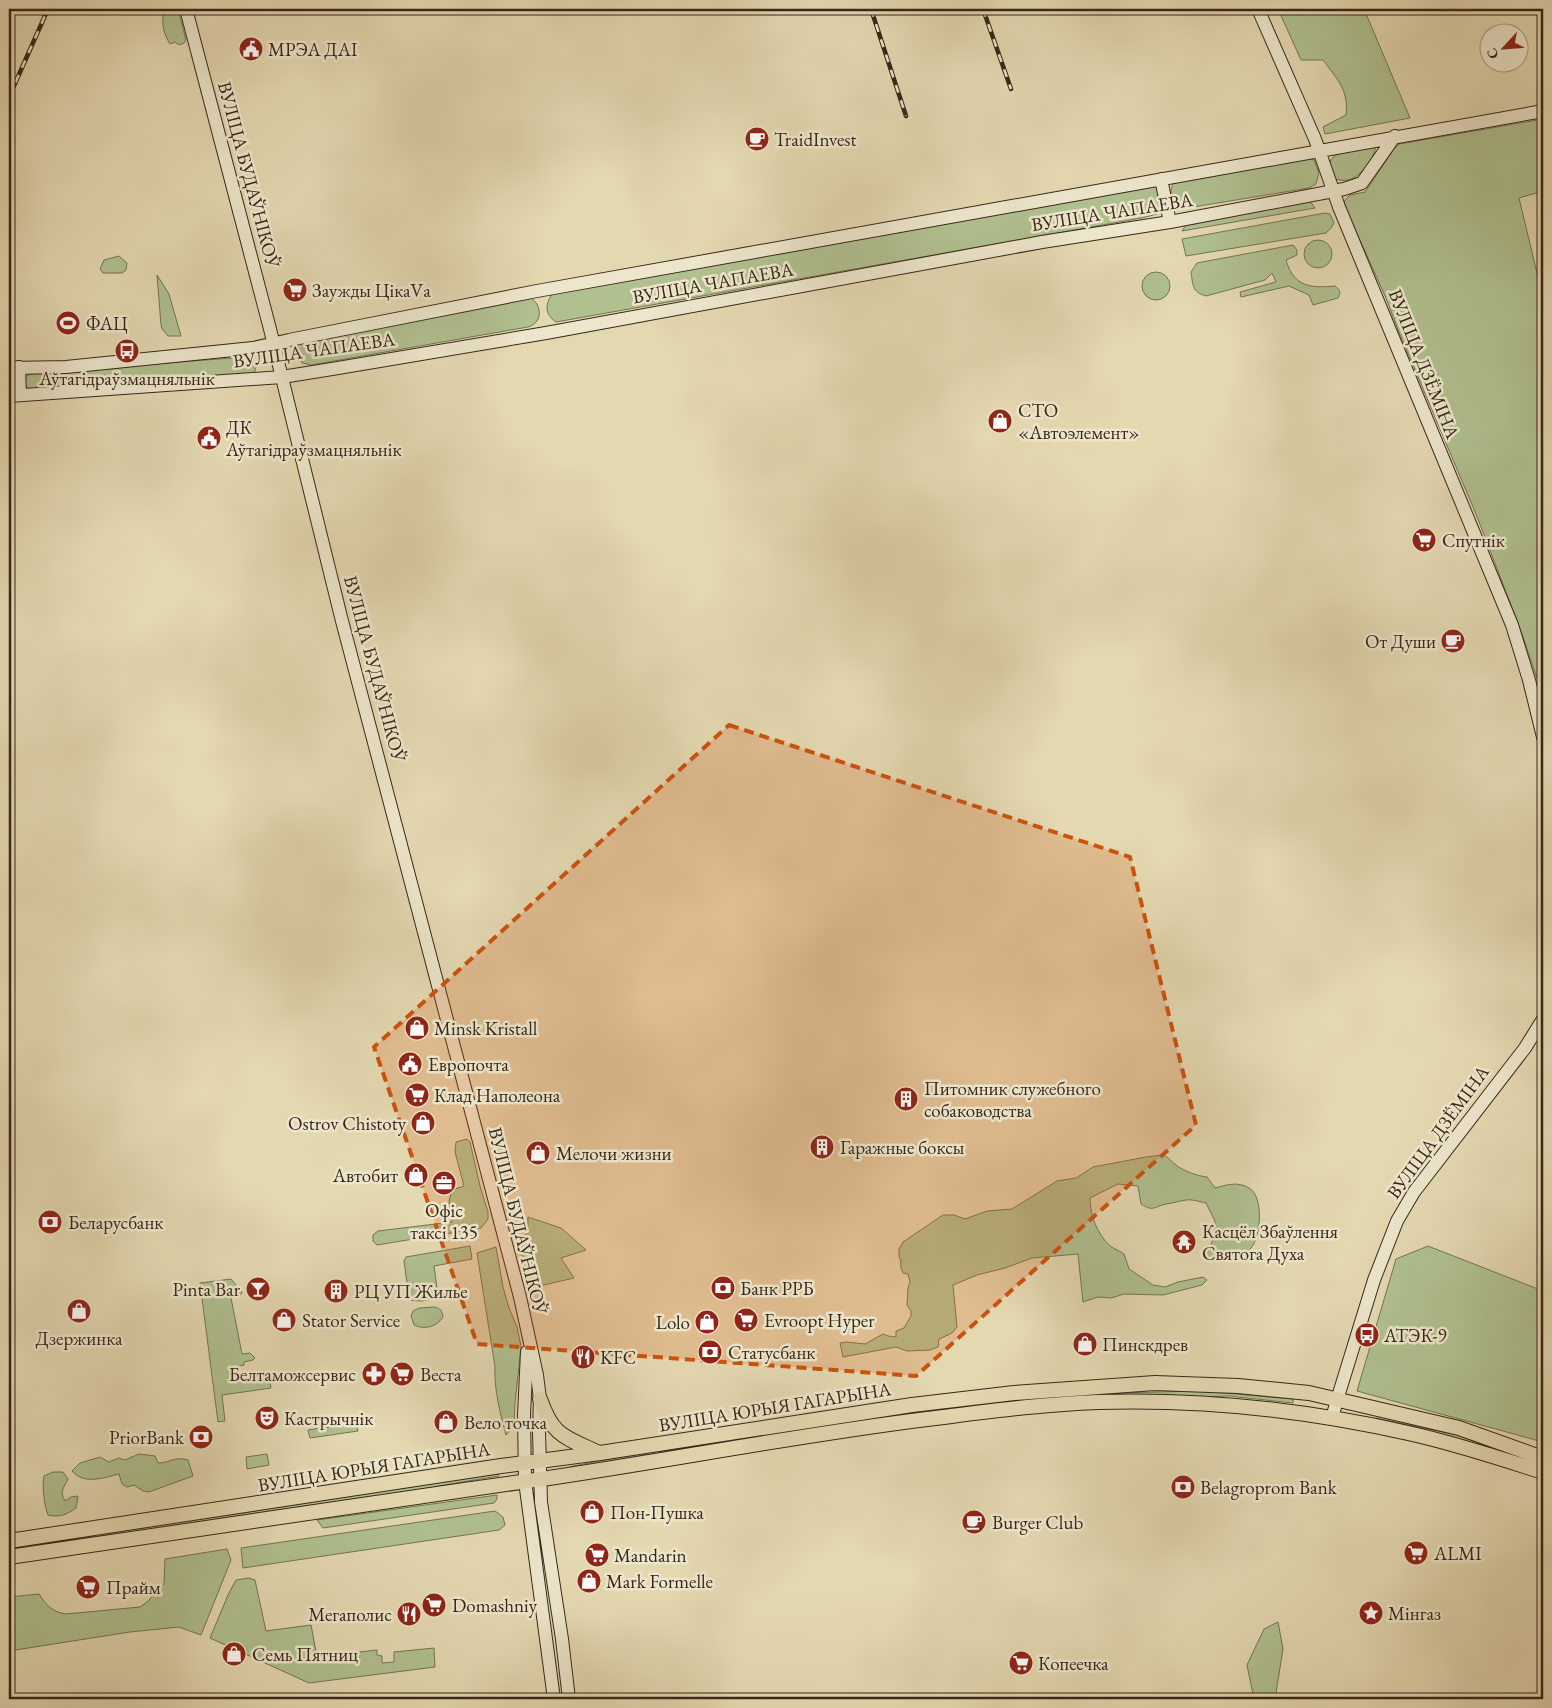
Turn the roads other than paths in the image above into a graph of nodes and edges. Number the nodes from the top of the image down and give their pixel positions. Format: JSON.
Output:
{"nodes":[{"id":1,"x":186,"y":9,"type":"edge"},
{"id":2,"x":1258,"y":9,"type":"edge"},
{"id":3,"x":1543,"y":111,"type":"edge"},
{"id":4,"x":1396,"y":136,"type":"junction"},
{"id":5,"x":1318,"y":150,"type":"junction"},
{"id":6,"x":1161,"y":180,"type":"junction"},
{"id":7,"x":1332,"y":191,"type":"junction"},
{"id":8,"x":1170,"y":222,"type":"junction"},
{"id":9,"x":273,"y":345,"type":"junction"},
{"id":10,"x":14,"y":367,"type":"edge"},
{"id":11,"x":282,"y":377,"type":"junction"},
{"id":12,"x":14,"y":396,"type":"edge"},
{"id":13,"x":1543,"y":737,"type":"edge"},
{"id":14,"x":1543,"y":1018,"type":"edge"},
{"id":15,"x":528,"y":1339,"type":"junction"},
{"id":16,"x":540,"y":1399,"type":"junction"},
{"id":17,"x":1337,"y":1400,"type":"junction"},
{"id":18,"x":1332,"y":1418,"type":"junction"},
{"id":19,"x":600,"y":1453,"type":"junction"},
{"id":20,"x":1543,"y":1458,"type":"edge"},
{"id":21,"x":540,"y":1461,"type":"junction"},
{"id":22,"x":523,"y":1464,"type":"junction"},
{"id":23,"x":1543,"y":1472,"type":"edge"},
{"id":24,"x":540,"y":1479,"type":"junction"},
{"id":25,"x":524,"y":1481,"type":"junction"},
{"id":26,"x":9,"y":1541,"type":"edge"},
{"id":27,"x":9,"y":1557,"type":"edge"},
{"id":28,"x":562,"y":1652,"type":"junction"},
{"id":29,"x":549,"y":1656,"type":"junction"},
{"id":30,"x":554,"y":1699,"type":"edge"},
{"id":31,"x":569,"y":1699,"type":"edge"}],
"edges":[{"from":1,"to":9,"type":"main road","name":"ВУЛІЦА БУДАЎНІКОЎ"},
{"from":2,"to":5,"type":"main road","name":"ВУЛІЦА ДЗЁМІНА"},
{"from":3,"to":4,"type":"main road","name":"ВУЛІЦА ЧАПАЕВА"},
{"from":4,"to":5,"type":"main road","name":"ВУЛІЦА ЧАПАЕВА"},
{"from":4,"to":7,"type":"main road","name":"ВУЛІЦА ЧАПАЕВА"},
{"from":5,"to":6,"type":"main road","name":"ВУЛІЦА ЧАПАЕВА"},
{"from":5,"to":7,"type":"main road","name":"ВУЛІЦА ДЗЁМІНА"},
{"from":6,"to":8,"type":"main road"},
{"from":6,"to":9,"type":"main road","name":"ВУЛІЦА ЧАПАЕВА"},
{"from":7,"to":8,"type":"main road","name":"ВУЛІЦА ЧАПАЕВА"},
{"from":7,"to":13,"type":"main road","name":"ВУЛІЦА ДЗЁМІНА"},
{"from":8,"to":11,"type":"main road","name":"ВУЛІЦА ЧАПАЕВА"},
{"from":9,"to":10,"type":"main road","name":"ВУЛІЦА ЧАПАЕВА"},
{"from":9,"to":11,"type":"main road","name":"ВУЛІЦА БУДАЎНІКОЎ"},
{"from":10,"to":12,"type":"main road"},
{"from":11,"to":12,"type":"main road","name":"ВУЛІЦА ЧАПАЕВА"},
{"from":11,"to":15,"type":"main road","name":"ВУЛІЦА БУДАЎНІКОЎ"},
{"from":14,"to":17,"type":"main road","name":"ВУЛІЦА ДЗЁМІНА"},
{"from":15,"to":16,"type":"main road","name":"ВУЛІЦА БУДАЎНІКОЎ"},
{"from":15,"to":22,"type":"main road","name":"ВУЛІЦА БУДАЎНІКОЎ"},
{"from":16,"to":19,"type":"main road"},
{"from":16,"to":21,"type":"main road","name":"ВУЛІЦА БУДАЎНІКОЎ"},
{"from":17,"to":18,"type":"main road","name":"ВУЛІЦА ДЗЁМІНА"},
{"from":17,"to":19,"type":"main road","name":"ВУЛІЦА ЮРЫЯ ГАГАРЫНА"},
{"from":17,"to":20,"type":"main road","name":"ВУЛІЦА ЮРЫЯ ГАГАРЫНА"},
{"from":18,"to":23,"type":"main road","name":"ВУЛІЦА ЮРЫЯ ГАГАРЫНА"},
{"from":18,"to":24,"type":"main road","name":"ВУЛІЦА ЮРЫЯ ГАГАРЫНА"},
{"from":19,"to":21,"type":"main road","name":"ВУЛІЦА ЮРЫЯ ГАГАРЫНА"},
{"from":21,"to":22,"type":"main road","name":"ВУЛІЦА ЮРЫЯ ГАГАРЫНА"},
{"from":21,"to":24,"type":"main road","name":"ВУЛІЦА БУДАЎНІКОЎ"},
{"from":22,"to":25,"type":"main road","name":"ВУЛІЦА БУДАЎНІКОЎ"},
{"from":22,"to":26,"type":"main road","name":"ВУЛІЦА ЮРЫЯ ГАГАРЫНА"},
{"from":24,"to":25,"type":"main road","name":"ВУЛІЦА ЮРЫЯ ГАГАРЫНА"},
{"from":24,"to":28,"type":"main road","name":"ВУЛІЦА БУДАЎНІКОЎ"},
{"from":25,"to":27,"type":"main road","name":"ВУЛІЦА ЮРЫЯ ГАГАРЫНА"},
{"from":25,"to":29,"type":"main road","name":"ВУЛІЦА БУДАЎНІКОЎ"},
{"from":28,"to":29,"type":"main road"},
{"from":28,"to":31,"type":"main road","name":"ВУЛІЦА БУДАЎНІКОЎ"},
{"from":29,"to":30,"type":"main road","name":"ВУЛІЦА БУДАЎНІКОЎ"}]}
